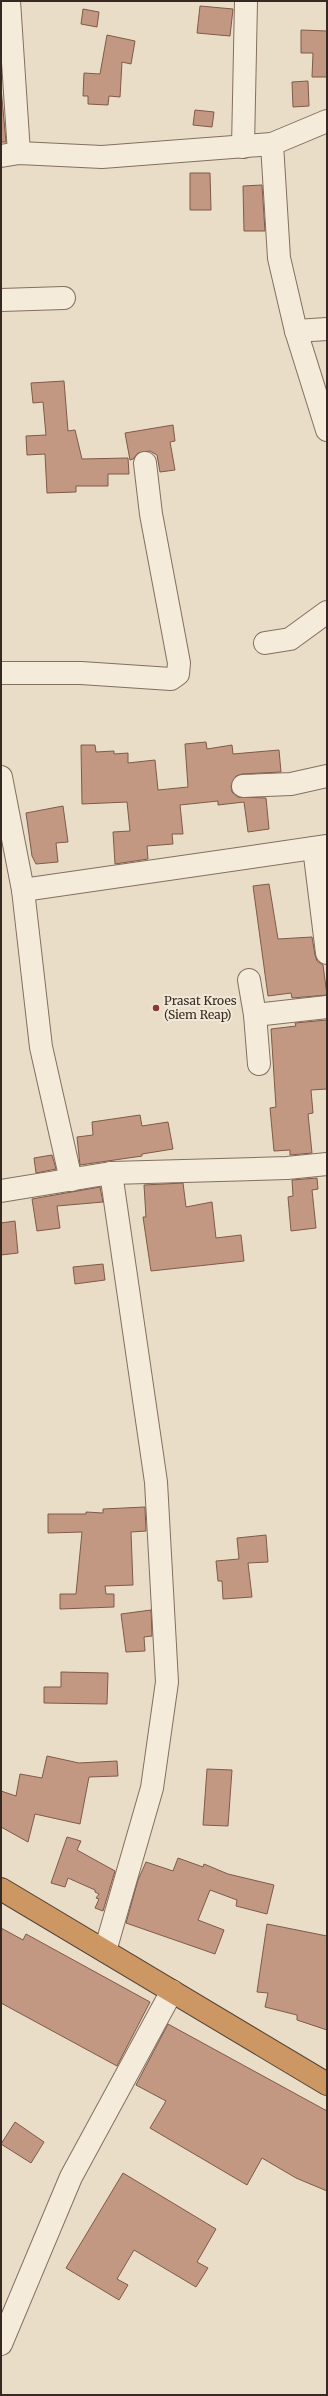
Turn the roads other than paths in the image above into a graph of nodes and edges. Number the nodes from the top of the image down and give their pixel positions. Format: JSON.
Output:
{"nodes":[{"id":1,"x":9,"y":1,"type":"edge"},
{"id":2,"x":246,"y":1,"type":"edge"},
{"id":3,"x":5,"y":23,"type":"edge"},
{"id":4,"x":327,"y":121,"type":"edge"},
{"id":5,"x":272,"y":144,"type":"junction"},
{"id":6,"x":243,"y":147,"type":"junction"},
{"id":7,"x":10,"y":154,"type":"edge"},
{"id":8,"x":64,"y":298,"type":"dead end"},
{"id":9,"x":1,"y":300,"type":"edge"},
{"id":10,"x":327,"y":329,"type":"edge"},
{"id":11,"x":296,"y":331,"type":"junction"},
{"id":12,"x":327,"y":430,"type":"edge"},
{"id":13,"x":145,"y":463,"type":"dead end"},
{"id":14,"x":327,"y":612,"type":"edge"},
{"id":15,"x":265,"y":643,"type":"dead end"},
{"id":16,"x":1,"y":673,"type":"edge"},
{"id":17,"x":327,"y":776,"type":"edge"},
{"id":18,"x":1,"y":777,"type":"edge"},
{"id":19,"x":243,"y":786,"type":"dead end"},
{"id":20,"x":321,"y":847,"type":"edge"},
{"id":21,"x":23,"y":890,"type":"junction"},
{"id":22,"x":327,"y":953,"type":"edge"},
{"id":23,"x":249,"y":980,"type":"dead end"},
{"id":24,"x":327,"y":1007,"type":"edge"},
{"id":25,"x":255,"y":1014,"type":"junction"},
{"id":26,"x":258,"y":1064,"type":"dead end"},
{"id":27,"x":327,"y":1164,"type":"edge"},
{"id":28,"x":111,"y":1173,"type":"junction"},
{"id":29,"x":71,"y":1180,"type":"junction"},
{"id":30,"x":1,"y":1191,"type":"edge"},
{"id":31,"x":1,"y":1889,"type":"edge"},
{"id":32,"x":105,"y":1951,"type":"junction"},
{"id":33,"x":172,"y":1991,"type":"junction"},
{"id":34,"x":327,"y":2084,"type":"edge"},
{"id":35,"x":1,"y":2344,"type":"edge"}],
"edges":[{"from":1,"to":3,"type":"street"},
{"from":2,"to":6,"type":"street"},
{"from":3,"to":7,"type":"street"},
{"from":4,"to":5,"type":"street"},
{"from":5,"to":6,"type":"street"},
{"from":5,"to":11,"type":"street"},
{"from":6,"to":7,"type":"street"},
{"from":8,"to":9,"type":"street"},
{"from":10,"to":11,"type":"street"},
{"from":11,"to":12,"type":"street"},
{"from":13,"to":16,"type":"street"},
{"from":14,"to":15,"type":"street"},
{"from":17,"to":19,"type":"street"},
{"from":18,"to":21,"type":"street"},
{"from":20,"to":21,"type":"street"},
{"from":20,"to":22,"type":"street"},
{"from":21,"to":29,"type":"street"},
{"from":23,"to":25,"type":"street"},
{"from":24,"to":25,"type":"street"},
{"from":25,"to":26,"type":"street"},
{"from":27,"to":28,"type":"street"},
{"from":28,"to":29,"type":"street"},
{"from":28,"to":32,"type":"street"},
{"from":29,"to":30,"type":"street"},
{"from":31,"to":32,"type":"highway"},
{"from":32,"to":33,"type":"highway"},
{"from":33,"to":34,"type":"highway"},
{"from":33,"to":35,"type":"street"}]}
